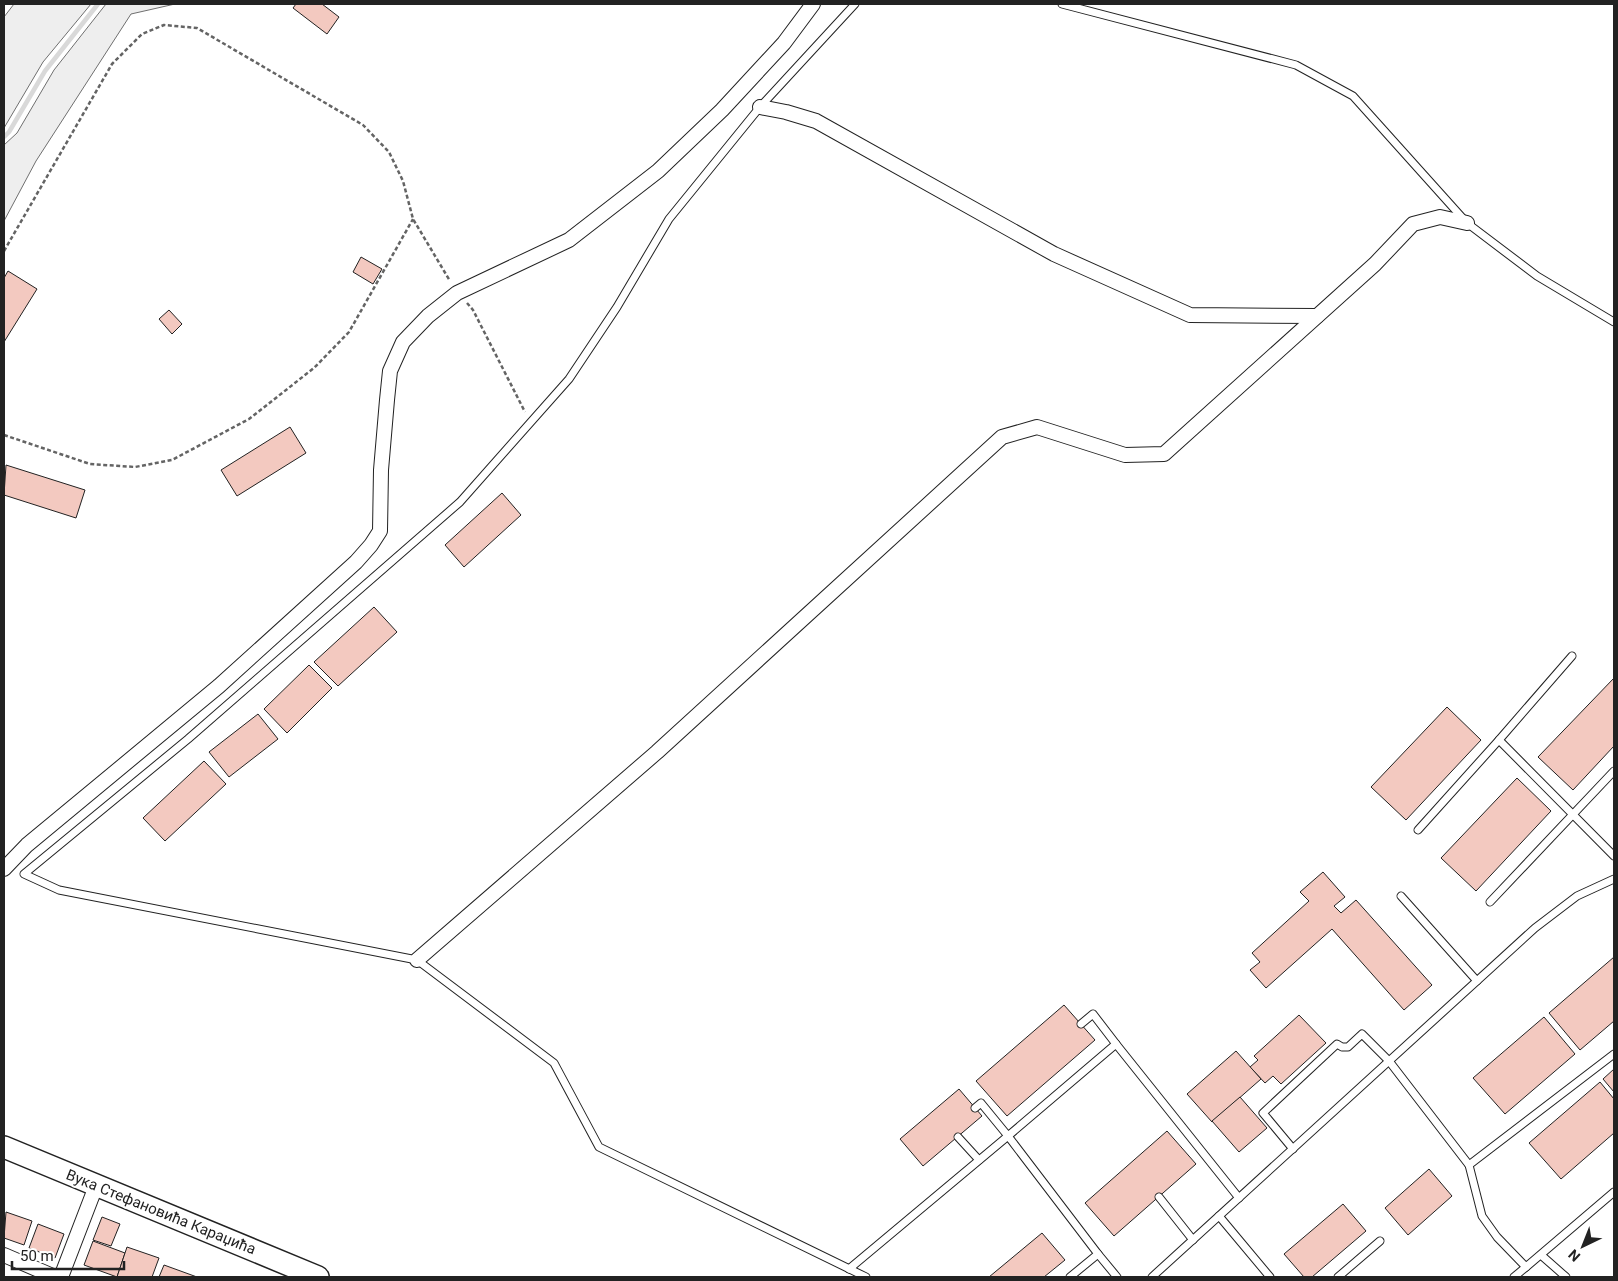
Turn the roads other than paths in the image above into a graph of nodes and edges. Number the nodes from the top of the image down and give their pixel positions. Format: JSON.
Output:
{"nodes":[{"id":1,"x":813,"y":4,"type":"edge"},
{"id":2,"x":855,"y":4,"type":"edge"},
{"id":3,"x":1062,"y":4,"type":"edge"},
{"id":4,"x":760,"y":107,"type":"junction"},
{"id":5,"x":1467,"y":223,"type":"junction"},
{"id":6,"x":1317,"y":316,"type":"junction"},
{"id":7,"x":1614,"y":322,"type":"edge"},
{"id":8,"x":1572,"y":656,"type":"dead end"},
{"id":9,"x":1499,"y":740,"type":"junction"},
{"id":10,"x":1614,"y":771,"type":"edge"},
{"id":11,"x":1572,"y":814,"type":"junction"},
{"id":12,"x":1418,"y":830,"type":"dead end"},
{"id":13,"x":1614,"y":856,"type":"edge"},
{"id":14,"x":4,"y":868,"type":"edge"},
{"id":15,"x":1614,"y":879,"type":"edge"},
{"id":16,"x":1401,"y":896,"type":"dead end"},
{"id":17,"x":1490,"y":902,"type":"dead end"},
{"id":18,"x":417,"y":960,"type":"junction"},
{"id":19,"x":1477,"y":981,"type":"junction"},
{"id":20,"x":1081,"y":1024,"type":"dead end"},
{"id":21,"x":1116,"y":1044,"type":"junction"},
{"id":22,"x":1614,"y":1054,"type":"edge"},
{"id":23,"x":1389,"y":1061,"type":"junction"},
{"id":24,"x":975,"y":1108,"type":"dead end"},
{"id":25,"x":1008,"y":1136,"type":"junction"},
{"id":26,"x":958,"y":1137,"type":"dead end"},
{"id":27,"x":4,"y":1147,"type":"edge"},
{"id":28,"x":1292,"y":1149,"type":"junction"},
{"id":29,"x":979,"y":1160,"type":"junction"},
{"id":30,"x":1469,"y":1165,"type":"junction"},
{"id":31,"x":96,"y":1186,"type":"junction"},
{"id":32,"x":1614,"y":1192,"type":"edge"},
{"id":33,"x":1159,"y":1197,"type":"dead end"},
{"id":34,"x":1239,"y":1198,"type":"junction"},
{"id":35,"x":1219,"y":1216,"type":"junction"},
{"id":36,"x":1193,"y":1240,"type":"junction"},
{"id":37,"x":1380,"y":1241,"type":"dead end"},
{"id":38,"x":1098,"y":1254,"type":"junction"},
{"id":39,"x":1541,"y":1255,"type":"junction"},
{"id":40,"x":4,"y":1256,"type":"edge"},
{"id":41,"x":1526,"y":1267,"type":"junction"},
{"id":42,"x":849,"y":1269,"type":"junction"},
{"id":43,"x":55,"y":1277,"type":"edge"},
{"id":44,"x":61,"y":1277,"type":"edge"},
{"id":45,"x":318,"y":1277,"type":"edge"},
{"id":46,"x":866,"y":1277,"type":"edge"},
{"id":47,"x":1070,"y":1277,"type":"edge"},
{"id":48,"x":1117,"y":1277,"type":"edge"},
{"id":49,"x":1152,"y":1277,"type":"edge"},
{"id":50,"x":1270,"y":1277,"type":"edge"},
{"id":51,"x":1338,"y":1277,"type":"edge"},
{"id":52,"x":1514,"y":1277,"type":"edge"},
{"id":53,"x":1566,"y":1277,"type":"edge"}],
"edges":[{"from":1,"to":14,"type":"street"},
{"from":2,"to":4,"type":"lane"},
{"from":3,"to":5,"type":"lane"},
{"from":4,"to":6,"type":"street"},
{"from":4,"to":18,"type":"lane"},
{"from":5,"to":6,"type":"street"},
{"from":5,"to":7,"type":"lane"},
{"from":6,"to":18,"type":"street"},
{"from":8,"to":9,"type":"lane"},
{"from":9,"to":11,"type":"lane"},
{"from":9,"to":12,"type":"lane"},
{"from":10,"to":11,"type":"lane"},
{"from":11,"to":13,"type":"lane"},
{"from":11,"to":17,"type":"lane"},
{"from":15,"to":19,"type":"lane"},
{"from":16,"to":19,"type":"lane"},
{"from":18,"to":42,"type":"lane"},
{"from":19,"to":23,"type":"lane"},
{"from":20,"to":21,"type":"lane"},
{"from":21,"to":25,"type":"lane"},
{"from":21,"to":34,"type":"lane"},
{"from":22,"to":30,"type":"lane"},
{"from":23,"to":28,"type":"lane"},
{"from":23,"to":28,"type":"lane"},
{"from":23,"to":30,"type":"lane"},
{"from":24,"to":25,"type":"lane"},
{"from":25,"to":29,"type":"lane"},
{"from":25,"to":38,"type":"lane"},
{"from":26,"to":29,"type":"lane"},
{"from":27,"to":31,"type":"main road","name":"Вука Стефановића Караџића"},
{"from":28,"to":34,"type":"lane"},
{"from":29,"to":42,"type":"lane"},
{"from":30,"to":41,"type":"lane"},
{"from":31,"to":44,"type":"street"},
{"from":31,"to":45,"type":"main road","name":"Вука Стефановића Караџића"},
{"from":32,"to":39,"type":"lane"},
{"from":33,"to":36,"type":"lane"},
{"from":34,"to":35,"type":"lane"},
{"from":35,"to":36,"type":"lane"},
{"from":35,"to":50,"type":"lane"},
{"from":36,"to":49,"type":"lane"},
{"from":37,"to":51,"type":"lane"},
{"from":38,"to":47,"type":"lane"},
{"from":38,"to":48,"type":"lane"},
{"from":39,"to":41,"type":"lane"},
{"from":39,"to":53,"type":"lane"},
{"from":40,"to":43,"type":"street"},
{"from":41,"to":52,"type":"lane"},
{"from":42,"to":46,"type":"lane"}]}
